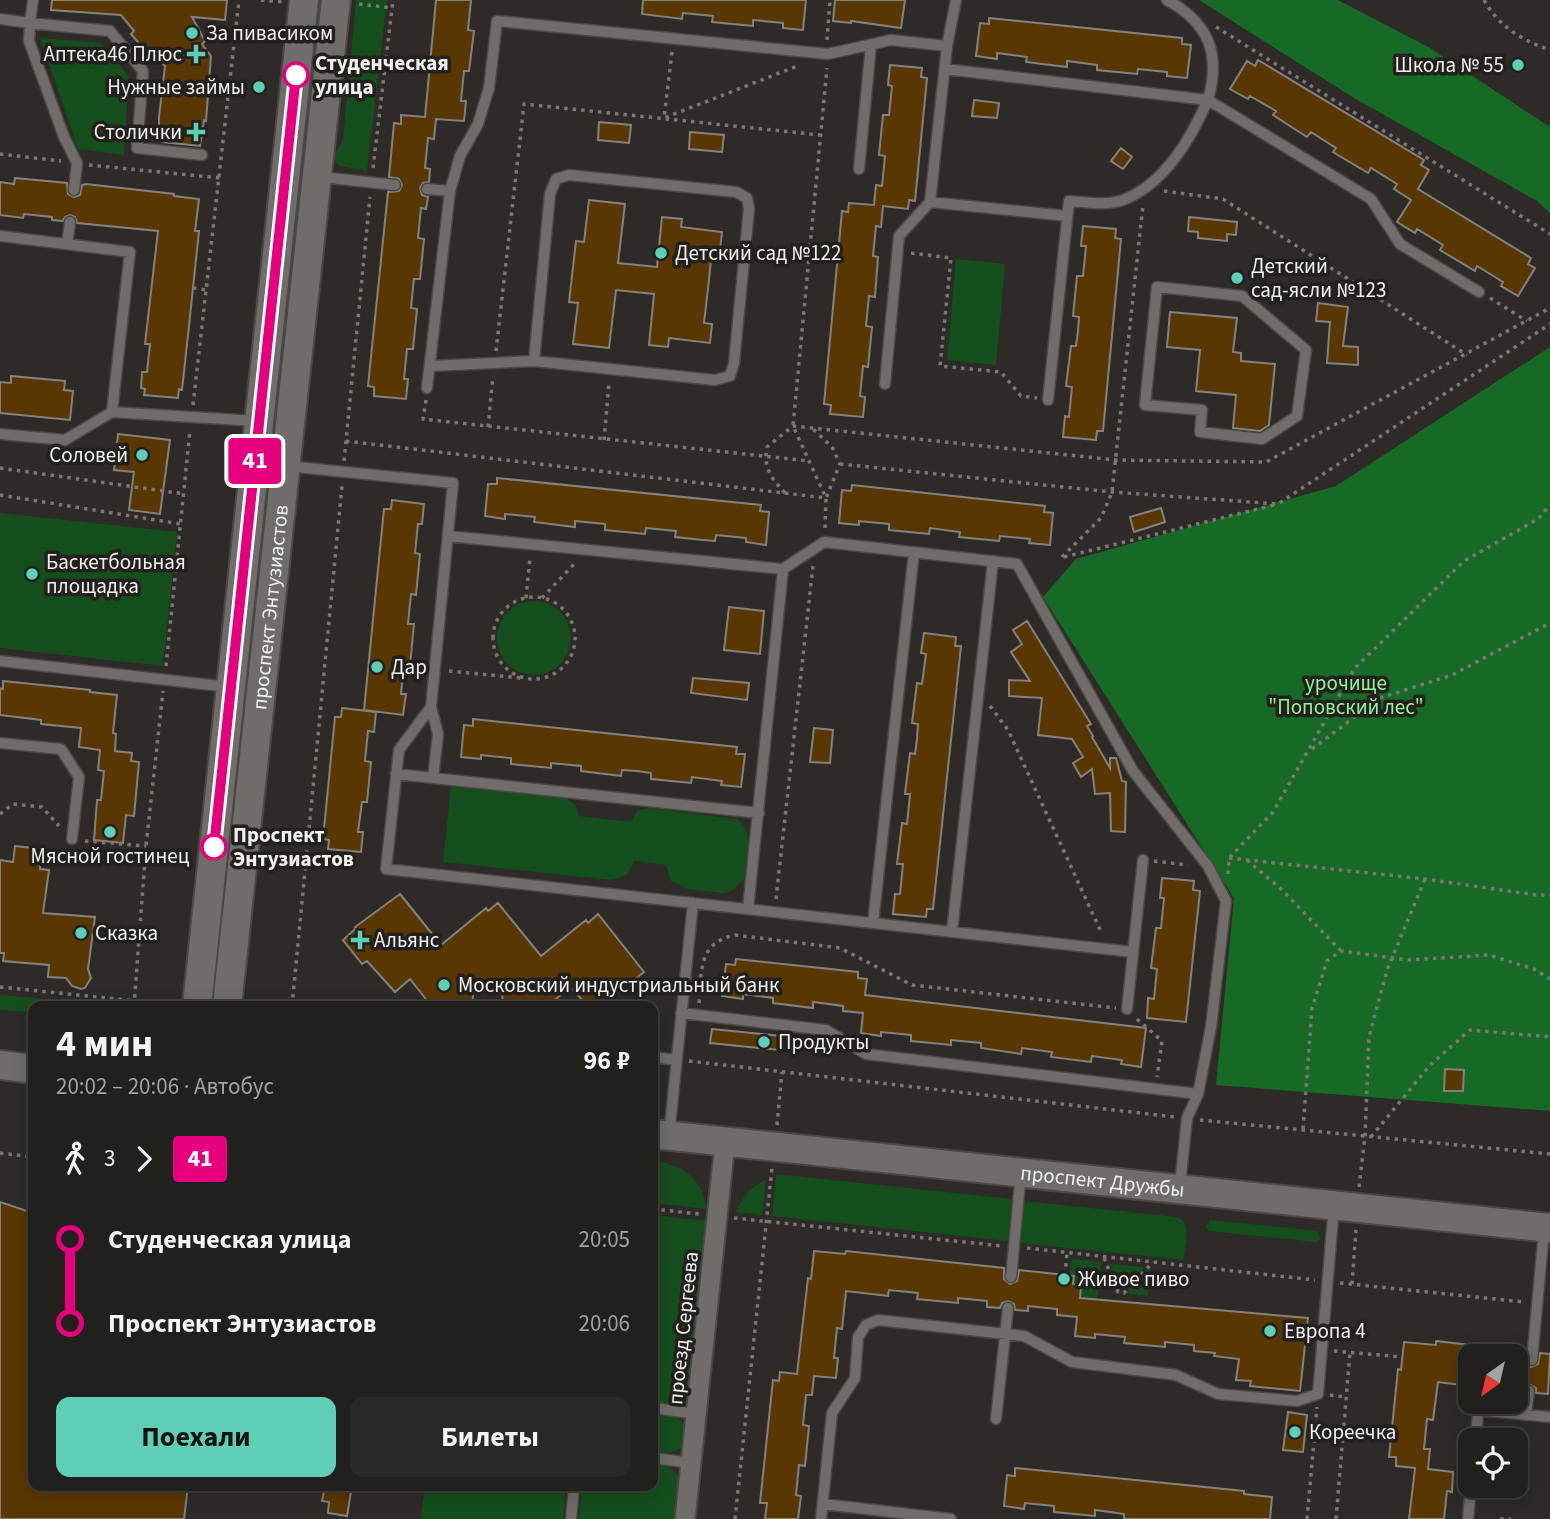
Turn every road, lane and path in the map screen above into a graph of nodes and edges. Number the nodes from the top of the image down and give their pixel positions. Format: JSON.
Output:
{"nodes":[{"id":1,"x":33,"y":0,"type":"edge"},
{"id":2,"x":239,"y":0,"type":"edge"},
{"id":3,"x":261,"y":0,"type":"edge"},
{"id":4,"x":293,"y":0,"type":"edge"},
{"id":5,"x":304,"y":0,"type":"edge"},
{"id":6,"x":336,"y":0,"type":"edge"},
{"id":7,"x":393,"y":0,"type":"edge"},
{"id":8,"x":830,"y":0,"type":"edge"},
{"id":9,"x":956,"y":0,"type":"edge"},
{"id":10,"x":1167,"y":0,"type":"edge"},
{"id":11,"x":1484,"y":0,"type":"edge"},
{"id":12,"x":1184,"y":9,"type":"junction"},
{"id":13,"x":0,"y":19,"type":"edge"},
{"id":14,"x":30,"y":23,"type":"junction"},
{"id":15,"x":673,"y":39,"type":"junction"},
{"id":16,"x":871,"y":45,"type":"junction"},
{"id":17,"x":947,"y":46,"type":"junction"},
{"id":18,"x":1550,"y":50,"type":"edge"},
{"id":19,"x":828,"y":54,"type":"junction"},
{"id":20,"x":945,"y":69,"type":"junction"},
{"id":21,"x":1209,"y":100,"type":"junction"},
{"id":22,"x":664,"y":118,"type":"junction"},
{"id":23,"x":820,"y":135,"type":"junction"},
{"id":24,"x":0,"y":154,"type":"edge"},
{"id":25,"x":202,"y":155,"type":"dead end"},
{"id":26,"x":76,"y":163,"type":"junction"},
{"id":27,"x":859,"y":169,"type":"dead end"},
{"id":28,"x":317,"y":177,"type":"junction"},
{"id":29,"x":220,"y":178,"type":"junction"},
{"id":30,"x":372,"y":183,"type":"junction"},
{"id":31,"x":394,"y":185,"type":"dead end"},
{"id":32,"x":427,"y":188,"type":"dead end"},
{"id":33,"x":1144,"y":189,"type":"junction"},
{"id":34,"x":74,"y":190,"type":"dead end"},
{"id":35,"x":450,"y":191,"type":"junction"},
{"id":36,"x":930,"y":202,"type":"junction"},
{"id":37,"x":1067,"y":216,"type":"junction"},
{"id":38,"x":70,"y":222,"type":"dead end"},
{"id":39,"x":1550,"y":234,"type":"edge"},
{"id":40,"x":0,"y":236,"type":"edge"},
{"id":41,"x":67,"y":244,"type":"junction"},
{"id":42,"x":898,"y":252,"type":"junction"},
{"id":43,"x":192,"y":288,"type":"dead end"},
{"id":44,"x":207,"y":290,"type":"junction"},
{"id":45,"x":1479,"y":292,"type":"joint"},
{"id":46,"x":1527,"y":321,"type":"dead end"},
{"id":47,"x":1550,"y":324,"type":"edge"},
{"id":48,"x":1467,"y":355,"type":"dead end"},
{"id":49,"x":534,"y":361,"type":"junction"},
{"id":50,"x":495,"y":363,"type":"junction"},
{"id":51,"x":430,"y":366,"type":"junction"},
{"id":52,"x":610,"y":369,"type":"junction"},
{"id":53,"x":886,"y":384,"type":"dead end"},
{"id":54,"x":427,"y":388,"type":"joint"},
{"id":55,"x":1048,"y":400,"type":"joint"},
{"id":56,"x":112,"y":412,"type":"junction"},
{"id":57,"x":191,"y":417,"type":"junction"},
{"id":58,"x":260,"y":422,"type":"junction"},
{"id":59,"x":793,"y":426,"type":"junction"},
{"id":60,"x":488,"y":427,"type":"junction"},
{"id":61,"x":813,"y":429,"type":"dead end"},
{"id":62,"x":0,"y":434,"type":"edge"},
{"id":63,"x":1262,"y":439,"type":"joint"},
{"id":64,"x":604,"y":440,"type":"junction"},
{"id":65,"x":346,"y":441,"type":"junction"},
{"id":66,"x":765,"y":457,"type":"junction"},
{"id":67,"x":809,"y":461,"type":"junction"},
{"id":68,"x":840,"y":464,"type":"junction"},
{"id":69,"x":286,"y":466,"type":"junction"},
{"id":70,"x":0,"y":468,"type":"edge"},
{"id":71,"x":343,"y":472,"type":"junction"},
{"id":72,"x":1112,"y":492,"type":"junction"},
{"id":73,"x":785,"y":493,"type":"junction"},
{"id":74,"x":185,"y":494,"type":"junction"},
{"id":75,"x":0,"y":495,"type":"edge"},
{"id":76,"x":826,"y":498,"type":"junction"},
{"id":77,"x":1278,"y":504,"type":"junction"},
{"id":78,"x":1550,"y":505,"type":"edge"},
{"id":79,"x":181,"y":524,"type":"junction"},
{"id":80,"x":448,"y":536,"type":"junction"},
{"id":81,"x":824,"y":542,"type":"junction"},
{"id":82,"x":531,"y":544,"type":"junction"},
{"id":83,"x":588,"y":550,"type":"junction"},
{"id":84,"x":914,"y":552,"type":"junction"},
{"id":85,"x":992,"y":561,"type":"junction"},
{"id":86,"x":783,"y":569,"type":"junction"},
{"id":87,"x":526,"y":598,"type":"junction"},
{"id":88,"x":542,"y":598,"type":"junction"},
{"id":89,"x":1550,"y":623,"type":"edge"},
{"id":90,"x":0,"y":661,"type":"edge"},
{"id":91,"x":435,"y":670,"type":"junction"},
{"id":92,"x":527,"y":679,"type":"junction"},
{"id":93,"x":164,"y":680,"type":"junction"},
{"id":94,"x":231,"y":687,"type":"junction"},
{"id":95,"x":979,"y":690,"type":"junction"},
{"id":96,"x":431,"y":707,"type":"junction"},
{"id":97,"x":0,"y":743,"type":"edge"},
{"id":98,"x":1312,"y":748,"type":"dead end"},
{"id":99,"x":396,"y":774,"type":"junction"},
{"id":100,"x":433,"y":778,"type":"junction"},
{"id":101,"x":759,"y":813,"type":"junction"},
{"id":102,"x":72,"y":839,"type":"dead end"},
{"id":103,"x":1229,"y":858,"type":"junction"},
{"id":104,"x":1143,"y":860,"type":"joint"},
{"id":105,"x":1247,"y":860,"type":"junction"},
{"id":106,"x":1208,"y":866,"type":"junction"},
{"id":107,"x":1425,"y":879,"type":"junction"},
{"id":108,"x":1550,"y":895,"type":"edge"},
{"id":109,"x":1226,"y":901,"type":"junction"},
{"id":110,"x":693,"y":903,"type":"junction"},
{"id":111,"x":748,"y":909,"type":"junction"},
{"id":112,"x":775,"y":912,"type":"junction"},
{"id":113,"x":873,"y":923,"type":"junction"},
{"id":114,"x":952,"y":932,"type":"junction"},
{"id":115,"x":1108,"y":949,"type":"junction"},
{"id":116,"x":1341,"y":951,"type":"junction"},
{"id":117,"x":1133,"y":952,"type":"junction"},
{"id":118,"x":1393,"y":958,"type":"junction"},
{"id":119,"x":1550,"y":979,"type":"edge"},
{"id":120,"x":0,"y":987,"type":"edge"},
{"id":121,"x":135,"y":1000,"type":"junction"},
{"id":122,"x":144,"y":1001,"type":"edge"},
{"id":123,"x":198,"y":1001,"type":"edge"},
{"id":124,"x":228,"y":1001,"type":"edge"},
{"id":125,"x":292,"y":1001,"type":"edge"},
{"id":126,"x":1127,"y":1009,"type":"junction"},
{"id":127,"x":681,"y":1013,"type":"junction"},
{"id":128,"x":697,"y":1015,"type":"junction"},
{"id":129,"x":1550,"y":1037,"type":"edge"},
{"id":130,"x":658,"y":1057,"type":"edge"},
{"id":131,"x":676,"y":1059,"type":"junction"},
{"id":132,"x":0,"y":1065,"type":"edge"},
{"id":133,"x":28,"y":1068,"type":"edge"},
{"id":134,"x":782,"y":1072,"type":"junction"},
{"id":135,"x":1156,"y":1089,"type":"junction"},
{"id":136,"x":1198,"y":1094,"type":"junction"},
{"id":137,"x":1187,"y":1118,"type":"junction"},
{"id":138,"x":1303,"y":1129,"type":"junction"},
{"id":139,"x":661,"y":1135,"type":"edge"},
{"id":140,"x":1364,"y":1136,"type":"junction"},
{"id":141,"x":1371,"y":1137,"type":"junction"},
{"id":142,"x":725,"y":1142,"type":"junction"},
{"id":143,"x":775,"y":1147,"type":"junction"},
{"id":144,"x":0,"y":1153,"type":"edge"},
{"id":145,"x":1550,"y":1154,"type":"edge"},
{"id":146,"x":28,"y":1156,"type":"edge"},
{"id":147,"x":1021,"y":1173,"type":"junction"},
{"id":148,"x":1180,"y":1189,"type":"junction"},
{"id":149,"x":1334,"y":1205,"type":"junction"},
{"id":150,"x":658,"y":1210,"type":"edge"},
{"id":151,"x":718,"y":1216,"type":"junction"},
{"id":152,"x":767,"y":1221,"type":"junction"},
{"id":153,"x":1547,"y":1228,"type":"edge"},
{"id":154,"x":1014,"y":1247,"type":"junction"},
{"id":155,"x":1067,"y":1253,"type":"junction"},
{"id":156,"x":1103,"y":1257,"type":"junction"},
{"id":157,"x":1153,"y":1262,"type":"junction"},
{"id":158,"x":1065,"y":1275,"type":"dead end"},
{"id":159,"x":1011,"y":1277,"type":"dead end"},
{"id":160,"x":1328,"y":1281,"type":"junction"},
{"id":161,"x":1537,"y":1304,"type":"junction"},
{"id":162,"x":1008,"y":1308,"type":"dead end"},
{"id":163,"x":1005,"y":1333,"type":"junction"},
{"id":164,"x":1322,"y":1350,"type":"junction"},
{"id":165,"x":1350,"y":1352,"type":"junction"},
{"id":166,"x":1402,"y":1357,"type":"dead end"},
{"id":167,"x":1532,"y":1360,"type":"dead end"},
{"id":168,"x":1529,"y":1391,"type":"dead end"},
{"id":169,"x":1318,"y":1394,"type":"junction"},
{"id":170,"x":1345,"y":1397,"type":"junction"},
{"id":171,"x":658,"y":1409,"type":"edge"},
{"id":172,"x":697,"y":1415,"type":"junction"},
{"id":173,"x":1526,"y":1415,"type":"junction"},
{"id":174,"x":1550,"y":1417,"type":"edge"},
{"id":175,"x":996,"y":1419,"type":"dead end"},
{"id":176,"x":1477,"y":1428,"type":"edge"},
{"id":177,"x":658,"y":1459,"type":"edge"},
{"id":178,"x":692,"y":1463,"type":"junction"},
{"id":179,"x":574,"y":1491,"type":"edge"},
{"id":180,"x":1470,"y":1498,"type":"edge"},
{"id":181,"x":823,"y":1504,"type":"junction"},
{"id":182,"x":571,"y":1519,"type":"edge"},
{"id":183,"x":685,"y":1519,"type":"edge"},
{"id":184,"x":735,"y":1519,"type":"edge"},
{"id":185,"x":821,"y":1519,"type":"edge"},
{"id":186,"x":951,"y":1519,"type":"edge"},
{"id":187,"x":1307,"y":1519,"type":"edge"},
{"id":188,"x":1336,"y":1519,"type":"edge"},
{"id":189,"x":1468,"y":1519,"type":"edge"},
{"id":190,"x":1500,"y":1519,"type":"edge"},
{"id":191,"x":1511,"y":1519,"type":"edge"}],
"edges":[{"from":1,"to":14,"type":"lane"},
{"from":2,"to":29,"type":"path"},
{"from":3,"to":4,"type":"path"},
{"from":5,"to":58,"type":"main road","name":"проспект Энтузиастов"},
{"from":6,"to":28,"type":"main road","name":"проспект Энтузиастов"},
{"from":7,"to":30,"type":"path"},
{"from":8,"to":19,"type":"path"},
{"from":9,"to":17,"type":"lane"},
{"from":10,"to":12,"type":"lane"},
{"from":11,"to":18,"type":"path"},
{"from":12,"to":21,"type":"lane"},
{"from":12,"to":39,"type":"path"},
{"from":13,"to":14,"type":"lane"},
{"from":14,"to":25,"type":"lane"},
{"from":14,"to":26,"type":"lane"},
{"from":15,"to":19,"type":"lane"},
{"from":15,"to":22,"type":"path"},
{"from":15,"to":35,"type":"lane"},
{"from":16,"to":17,"type":"lane"},
{"from":16,"to":19,"type":"lane"},
{"from":16,"to":27,"type":"lane"},
{"from":17,"to":20,"type":"lane"},
{"from":19,"to":22,"type":"path"},
{"from":19,"to":23,"type":"path"},
{"from":20,"to":21,"type":"lane"},
{"from":20,"to":36,"type":"lane"},
{"from":21,"to":33,"type":"lane"},
{"from":21,"to":45,"type":"lane"},
{"from":22,"to":23,"type":"path"},
{"from":22,"to":50,"type":"path"},
{"from":23,"to":59,"type":"path"},
{"from":24,"to":26,"type":"path"},
{"from":26,"to":29,"type":"path"},
{"from":26,"to":34,"type":"lane"},
{"from":28,"to":30,"type":"lane"},
{"from":28,"to":69,"type":"main road","name":"проспект Энтузиастов"},
{"from":29,"to":44,"type":"path"},
{"from":30,"to":31,"type":"lane"},
{"from":30,"to":65,"type":"path"},
{"from":32,"to":35,"type":"lane"},
{"from":33,"to":37,"type":"lane"},
{"from":33,"to":48,"type":"path"},
{"from":33,"to":72,"type":"path"},
{"from":35,"to":51,"type":"lane"},
{"from":36,"to":37,"type":"lane"},
{"from":36,"to":42,"type":"lane"},
{"from":37,"to":55,"type":"lane"},
{"from":38,"to":41,"type":"lane"},
{"from":40,"to":41,"type":"lane"},
{"from":41,"to":56,"type":"lane"},
{"from":42,"to":53,"type":"lane"},
{"from":42,"to":55,"type":"path"},
{"from":43,"to":44,"type":"path"},
{"from":44,"to":57,"type":"path"},
{"from":45,"to":46,"type":"path"},
{"from":47,"to":77,"type":"path"},
{"from":49,"to":50,"type":"lane"},
{"from":49,"to":52,"type":"lane"},
{"from":49,"to":52,"type":"lane"},
{"from":50,"to":51,"type":"lane"},
{"from":50,"to":60,"type":"path"},
{"from":51,"to":54,"type":"lane"},
{"from":52,"to":64,"type":"path"},
{"from":54,"to":60,"type":"path"},
{"from":56,"to":57,"type":"lane"},
{"from":56,"to":62,"type":"lane"},
{"from":57,"to":58,"type":"lane"},
{"from":57,"to":74,"type":"path"},
{"from":58,"to":94,"type":"main road","name":"проспект Энтузиастов"},
{"from":59,"to":66,"type":"path"},
{"from":59,"to":67,"type":"path"},
{"from":60,"to":64,"type":"path"},
{"from":61,"to":68,"type":"path"},
{"from":63,"to":63,"type":"lane"},
{"from":64,"to":66,"type":"path"},
{"from":65,"to":71,"type":"path"},
{"from":65,"to":73,"type":"path"},
{"from":66,"to":67,"type":"path"},
{"from":66,"to":73,"type":"path"},
{"from":67,"to":76,"type":"path"},
{"from":68,"to":72,"type":"path"},
{"from":68,"to":76,"type":"path"},
{"from":69,"to":71,"type":"lane"},
{"from":69,"to":124,"type":"main road","name":"проспект Энтузиастов"},
{"from":70,"to":74,"type":"path"},
{"from":71,"to":80,"type":"lane"},
{"from":71,"to":125,"type":"path"},
{"from":72,"to":77,"type":"path"},
{"from":72,"to":77,"type":"path"},
{"from":73,"to":76,"type":"path"},
{"from":74,"to":79,"type":"path"},
{"from":75,"to":79,"type":"path"},
{"from":76,"to":81,"type":"path"},
{"from":78,"to":103,"type":"path"},
{"from":79,"to":93,"type":"path"},
{"from":80,"to":82,"type":"lane"},
{"from":80,"to":91,"type":"lane"},
{"from":81,"to":84,"type":"lane"},
{"from":81,"to":86,"type":"lane"},
{"from":81,"to":112,"type":"path"},
{"from":82,"to":83,"type":"lane"},
{"from":82,"to":87,"type":"path"},
{"from":83,"to":86,"type":"lane"},
{"from":83,"to":88,"type":"path"},
{"from":84,"to":85,"type":"lane"},
{"from":84,"to":113,"type":"lane"},
{"from":85,"to":95,"type":"lane"},
{"from":85,"to":106,"type":"lane"},
{"from":86,"to":101,"type":"lane"},
{"from":87,"to":88,"type":"path"},
{"from":87,"to":92,"type":"path"},
{"from":88,"to":92,"type":"path"},
{"from":89,"to":98,"type":"path"},
{"from":90,"to":93,"type":"lane"},
{"from":91,"to":92,"type":"path"},
{"from":91,"to":96,"type":"lane"},
{"from":93,"to":94,"type":"lane"},
{"from":93,"to":121,"type":"path"},
{"from":94,"to":123,"type":"main road","name":"проспект Энтузиастов"},
{"from":95,"to":114,"type":"lane"},
{"from":95,"to":115,"type":"path"},
{"from":96,"to":99,"type":"lane"},
{"from":96,"to":100,"type":"lane"},
{"from":97,"to":102,"type":"lane"},
{"from":99,"to":100,"type":"lane"},
{"from":99,"to":110,"type":"lane"},
{"from":100,"to":101,"type":"lane"},
{"from":101,"to":111,"type":"lane"},
{"from":103,"to":105,"type":"path"},
{"from":103,"to":109,"type":"path"},
{"from":104,"to":106,"type":"path"},
{"from":104,"to":117,"type":"lane"},
{"from":105,"to":107,"type":"path"},
{"from":105,"to":116,"type":"path"},
{"from":106,"to":109,"type":"lane"},
{"from":107,"to":108,"type":"path"},
{"from":107,"to":118,"type":"path"},
{"from":109,"to":136,"type":"lane"},
{"from":110,"to":111,"type":"lane"},
{"from":110,"to":127,"type":"lane"},
{"from":111,"to":112,"type":"lane"},
{"from":112,"to":113,"type":"lane"},
{"from":113,"to":114,"type":"lane"},
{"from":114,"to":115,"type":"lane"},
{"from":115,"to":117,"type":"lane"},
{"from":116,"to":118,"type":"path"},
{"from":116,"to":138,"type":"path"},
{"from":117,"to":126,"type":"lane"},
{"from":118,"to":119,"type":"path"},
{"from":118,"to":140,"type":"path"},
{"from":120,"to":121,"type":"path"},
{"from":121,"to":122,"type":"path"},
{"from":126,"to":128,"type":"path"},
{"from":126,"to":135,"type":"path"},
{"from":127,"to":128,"type":"lane"},
{"from":127,"to":131,"type":"lane"},
{"from":128,"to":135,"type":"lane"},
{"from":129,"to":141,"type":"path"},
{"from":130,"to":131,"type":"lane"},
{"from":131,"to":134,"type":"path"},
{"from":131,"to":139,"type":"lane"},
{"from":132,"to":133,"type":"main road"},
{"from":134,"to":137,"type":"path"},
{"from":134,"to":143,"type":"path"},
{"from":135,"to":136,"type":"lane"},
{"from":136,"to":137,"type":"lane"},
{"from":137,"to":138,"type":"path"},
{"from":137,"to":148,"type":"lane"},
{"from":138,"to":140,"type":"path"},
{"from":139,"to":142,"type":"main road","name":"проспект Дружбы"},
{"from":140,"to":141,"type":"path"},
{"from":141,"to":145,"type":"path"},
{"from":142,"to":143,"type":"main road","name":"проспект Дружбы"},
{"from":142,"to":151,"type":"street","name":"проезд Сергеева"},
{"from":143,"to":147,"type":"main road","name":"проспект Дружбы"},
{"from":143,"to":152,"type":"path"},
{"from":144,"to":146,"type":"path"},
{"from":147,"to":148,"type":"main road","name":"проспект Дружбы"},
{"from":147,"to":154,"type":"lane"},
{"from":148,"to":149,"type":"main road","name":"проспект Дружбы"},
{"from":149,"to":153,"type":"main road","name":"проспект Дружбы"},
{"from":149,"to":160,"type":"lane"},
{"from":150,"to":151,"type":"path"},
{"from":151,"to":152,"type":"path"},
{"from":151,"to":172,"type":"street","name":"проезд Сергеева"},
{"from":152,"to":154,"type":"path"},
{"from":152,"to":184,"type":"path"},
{"from":153,"to":161,"type":"lane"},
{"from":154,"to":155,"type":"path"},
{"from":154,"to":159,"type":"lane"},
{"from":155,"to":156,"type":"path"},
{"from":155,"to":158,"type":"path"},
{"from":156,"to":157,"type":"path"},
{"from":156,"to":157,"type":"path"},
{"from":157,"to":160,"type":"path"},
{"from":160,"to":161,"type":"path"},
{"from":160,"to":164,"type":"lane"},
{"from":161,"to":167,"type":"lane"},
{"from":162,"to":163,"type":"lane"},
{"from":163,"to":169,"type":"lane"},
{"from":163,"to":175,"type":"lane"},
{"from":163,"to":181,"type":"lane"},
{"from":164,"to":165,"type":"path"},
{"from":164,"to":169,"type":"lane"},
{"from":165,"to":166,"type":"path"},
{"from":165,"to":170,"type":"path"},
{"from":168,"to":173,"type":"lane"},
{"from":169,"to":170,"type":"path"},
{"from":169,"to":187,"type":"path"},
{"from":170,"to":188,"type":"path"},
{"from":171,"to":172,"type":"lane"},
{"from":172,"to":178,"type":"street","name":"проезд Сергеева"},
{"from":173,"to":174,"type":"lane"},
{"from":173,"to":176,"type":"lane"},
{"from":177,"to":178,"type":"lane"},
{"from":178,"to":183,"type":"street","name":"проезд Сергеева"},
{"from":179,"to":182,"type":"lane"},
{"from":180,"to":189,"type":"lane"},
{"from":181,"to":185,"type":"lane"},
{"from":181,"to":186,"type":"lane"},
{"from":190,"to":191,"type":"path"}]}
